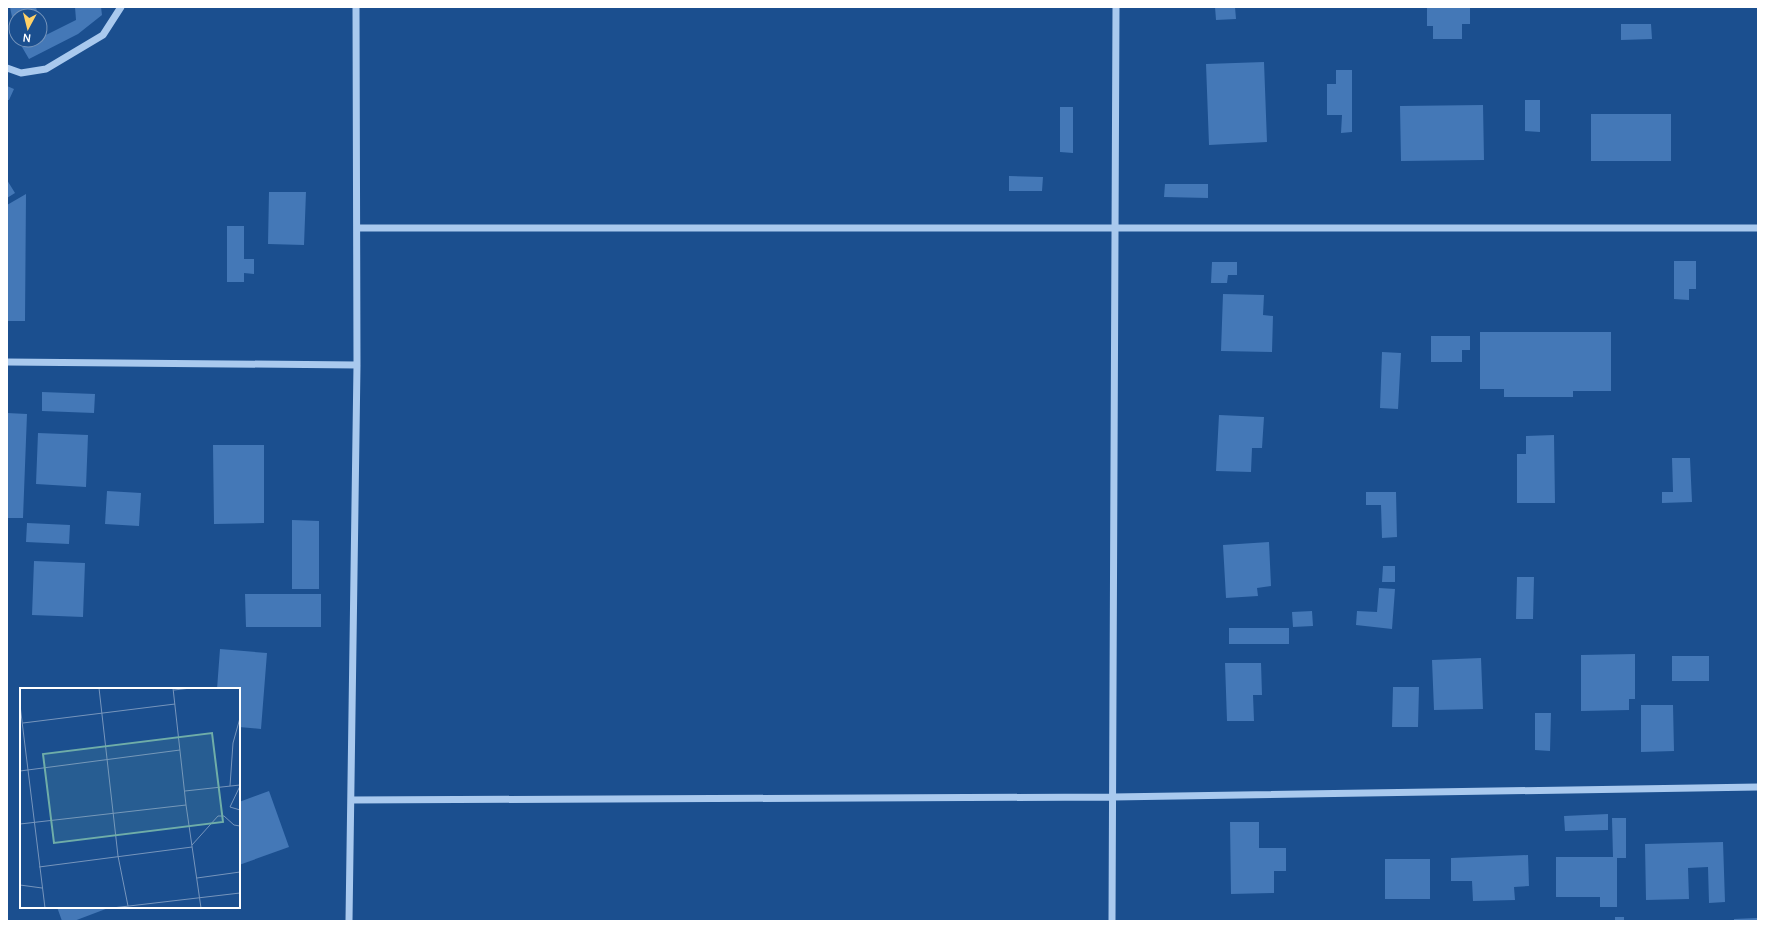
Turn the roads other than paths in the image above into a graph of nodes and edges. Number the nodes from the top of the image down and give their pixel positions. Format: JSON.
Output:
{"nodes":[{"id":1,"x":121,"y":7,"type":"edge"},
{"id":2,"x":356,"y":7,"type":"edge"},
{"id":3,"x":1116,"y":7,"type":"edge"},
{"id":4,"x":7,"y":68,"type":"edge"},
{"id":5,"x":358,"y":228,"type":"junction"},
{"id":6,"x":1115,"y":228,"type":"junction"},
{"id":7,"x":1758,"y":228,"type":"edge"},
{"id":8,"x":7,"y":362,"type":"edge"},
{"id":9,"x":357,"y":365,"type":"junction"},
{"id":10,"x":1758,"y":787,"type":"edge"},
{"id":11,"x":1113,"y":797,"type":"junction"},
{"id":12,"x":350,"y":800,"type":"junction"},
{"id":13,"x":349,"y":921,"type":"edge"},
{"id":14,"x":1112,"y":921,"type":"edge"}],
"edges":[{"from":1,"to":4,"type":"street"},
{"from":2,"to":5,"type":"street"},
{"from":3,"to":6,"type":"street"},
{"from":5,"to":6,"type":"street"},
{"from":5,"to":9,"type":"street"},
{"from":6,"to":7,"type":"street"},
{"from":6,"to":11,"type":"street"},
{"from":8,"to":9,"type":"street"},
{"from":9,"to":12,"type":"street"},
{"from":10,"to":11,"type":"street"},
{"from":11,"to":12,"type":"street"},
{"from":11,"to":14,"type":"street"},
{"from":12,"to":13,"type":"street"}]}
